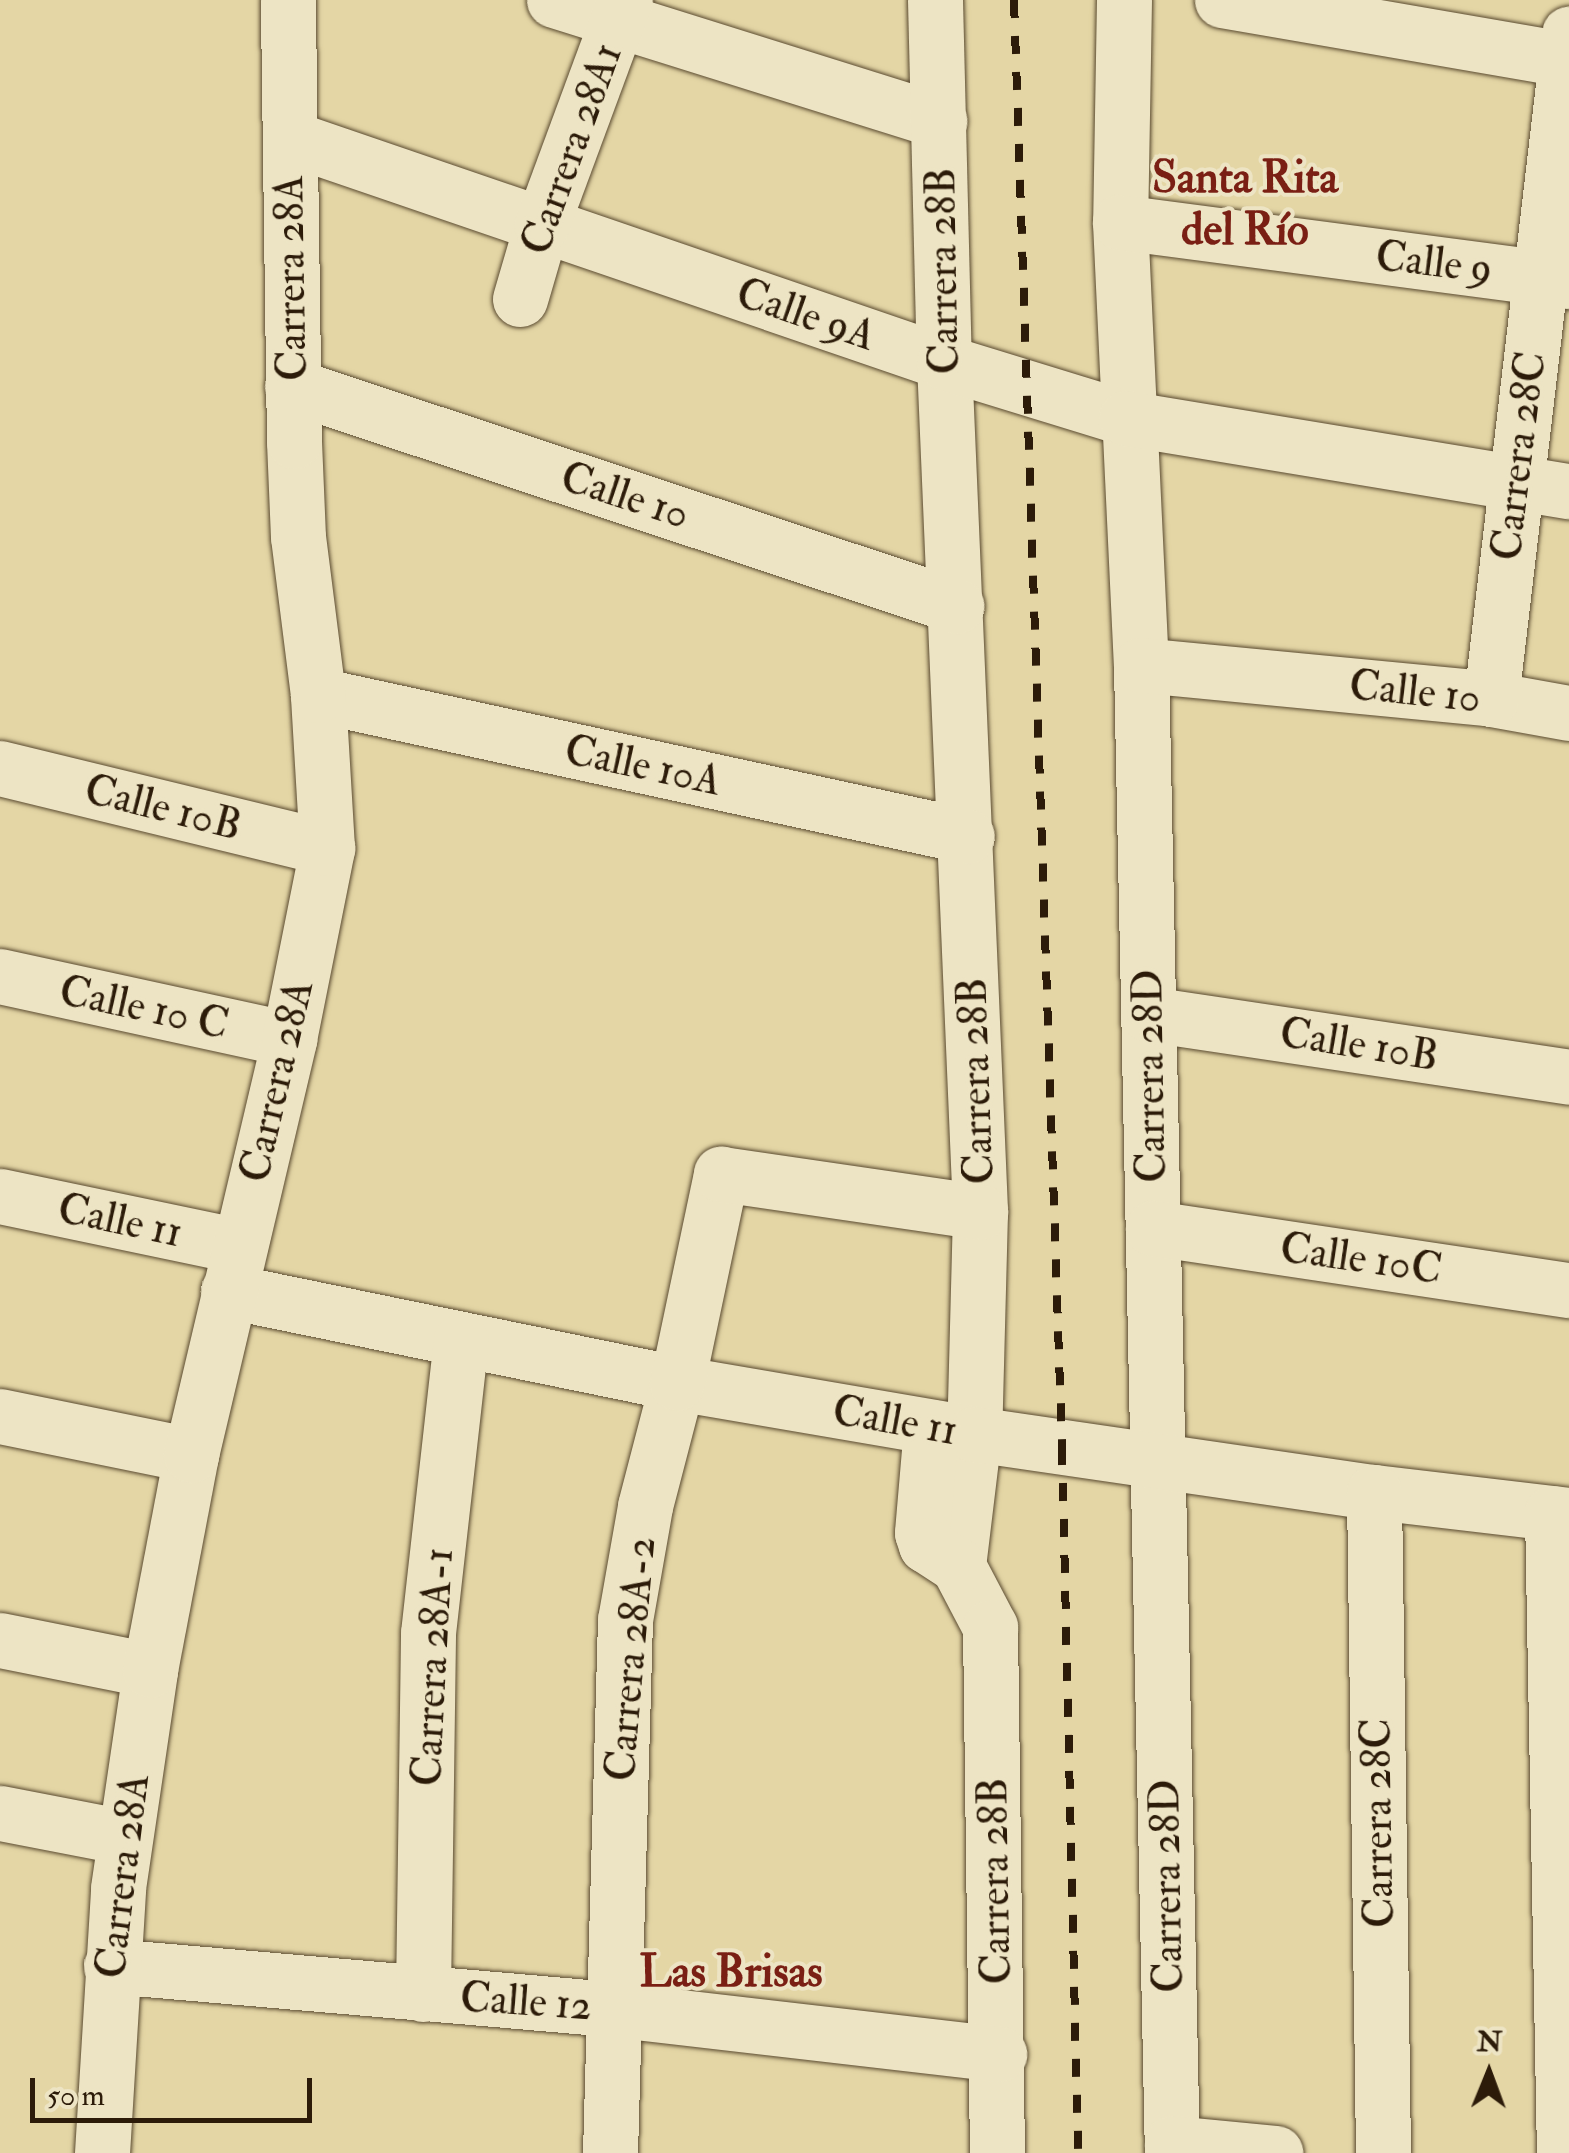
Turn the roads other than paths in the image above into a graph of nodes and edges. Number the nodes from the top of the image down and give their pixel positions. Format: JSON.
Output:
{"nodes":[{"id":1,"x":288,"y":0,"type":"edge"},
{"id":2,"x":554,"y":0,"type":"edge"},
{"id":3,"x":935,"y":0,"type":"edge"},
{"id":4,"x":1124,"y":0,"type":"edge"},
{"id":5,"x":1222,"y":0,"type":"edge"},
{"id":6,"x":621,"y":10,"type":"edge"},
{"id":7,"x":1568,"y":51,"type":"edge"},
{"id":8,"x":939,"y":121,"type":"junction"},
{"id":9,"x":290,"y":138,"type":"junction"},
{"id":10,"x":1120,"y":222,"type":"junction"},
{"id":11,"x":542,"y":224,"type":"junction"},
{"id":12,"x":1555,"y":279,"type":"edge"},
{"id":13,"x":520,"y":299,"type":"dead end"},
{"id":14,"x":944,"y":362,"type":"junction"},
{"id":15,"x":292,"y":386,"type":"junction"},
{"id":16,"x":1126,"y":418,"type":"junction"},
{"id":17,"x":1515,"y":483,"type":"junction"},
{"id":18,"x":1569,"y":491,"type":"edge"},
{"id":19,"x":957,"y":606,"type":"junction"},
{"id":20,"x":1141,"y":665,"type":"junction"},
{"id":21,"x":318,"y":695,"type":"junction"},
{"id":22,"x":1491,"y":699,"type":"junction"},
{"id":23,"x":1569,"y":713,"type":"edge"},
{"id":24,"x":0,"y":768,"type":"edge"},
{"id":25,"x":967,"y":836,"type":"junction"},
{"id":26,"x":327,"y":848,"type":"junction"},
{"id":27,"x":0,"y":976,"type":"edge"},
{"id":28,"x":1148,"y":1014,"type":"junction"},
{"id":29,"x":289,"y":1039,"type":"junction"},
{"id":30,"x":1569,"y":1077,"type":"edge"},
{"id":31,"x":0,"y":1196,"type":"edge"},
{"id":32,"x":980,"y":1212,"type":"junction"},
{"id":33,"x":1153,"y":1228,"type":"junction"},
{"id":34,"x":234,"y":1269,"type":"junction"},
{"id":35,"x":1569,"y":1290,"type":"edge"},
{"id":36,"x":460,"y":1341,"type":"junction"},
{"id":37,"x":677,"y":1383,"type":"junction"},
{"id":38,"x":0,"y":1416,"type":"edge"},
{"id":39,"x":953,"y":1430,"type":"junction"},
{"id":40,"x":191,"y":1455,"type":"junction"},
{"id":41,"x":1159,"y":1461,"type":"junction"},
{"id":42,"x":1374,"y":1492,"type":"junction"},
{"id":43,"x":1560,"y":1514,"type":"edge"},
{"id":44,"x":0,"y":1640,"type":"edge"},
{"id":45,"x":150,"y":1670,"type":"junction"},
{"id":46,"x":0,"y":1814,"type":"edge"},
{"id":47,"x":125,"y":1837,"type":"junction"},
{"id":48,"x":111,"y":1966,"type":"junction"},
{"id":49,"x":423,"y":1994,"type":"junction"},
{"id":50,"x":612,"y":2009,"type":"junction"},
{"id":51,"x":999,"y":2054,"type":"junction"},
{"id":52,"x":1172,"y":2148,"type":"edge"},
{"id":53,"x":102,"y":2153,"type":"edge"},
{"id":54,"x":610,"y":2153,"type":"edge"},
{"id":55,"x":997,"y":2153,"type":"edge"},
{"id":56,"x":1276,"y":2153,"type":"edge"},
{"id":57,"x":1383,"y":2153,"type":"edge"},
{"id":58,"x":1564,"y":2153,"type":"edge"}],
"edges":[{"from":1,"to":9,"type":"street","name":"Carrera 28A"},
{"from":2,"to":6,"type":"street"},
{"from":3,"to":8,"type":"street","name":"Carrera 28B"},
{"from":4,"to":10,"type":"street","name":"Carrera 28D"},
{"from":5,"to":7,"type":"street"},
{"from":6,"to":8,"type":"street"},
{"from":6,"to":11,"type":"street","name":"Carrera 28A1"},
{"from":7,"to":12,"type":"street","name":"Carrera 28C"},
{"from":8,"to":14,"type":"street","name":"Carrera 28B"},
{"from":9,"to":11,"type":"street","name":"Calle 9A"},
{"from":9,"to":15,"type":"street","name":"Carrera 28A"},
{"from":10,"to":12,"type":"street","name":"Calle 9"},
{"from":10,"to":16,"type":"street","name":"Carrera 28D"},
{"from":11,"to":13,"type":"street","name":"Carrera 28A1"},
{"from":11,"to":14,"type":"street","name":"Calle 9A"},
{"from":12,"to":17,"type":"street","name":"Carrera 28C"},
{"from":14,"to":16,"type":"street","name":"Calle 9A"},
{"from":14,"to":19,"type":"street","name":"Carrera 28B"},
{"from":15,"to":19,"type":"street","name":"Calle 10"},
{"from":15,"to":21,"type":"street","name":"Carrera 28A"},
{"from":16,"to":17,"type":"street","name":"Calle 9A"},
{"from":16,"to":20,"type":"street","name":"Carrera 28D"},
{"from":17,"to":18,"type":"street","name":"Calle 9A"},
{"from":17,"to":22,"type":"street","name":"Carrera 28C"},
{"from":19,"to":25,"type":"street","name":"Carrera 28B"},
{"from":20,"to":22,"type":"street","name":"Calle 10"},
{"from":20,"to":28,"type":"street","name":"Carrera 28D"},
{"from":21,"to":25,"type":"street","name":"Calle 10A"},
{"from":21,"to":26,"type":"street","name":"Carrera 28A"},
{"from":22,"to":23,"type":"street","name":"Calle 10"},
{"from":24,"to":26,"type":"street","name":"Calle 10B"},
{"from":25,"to":32,"type":"street","name":"Carrera 28B"},
{"from":26,"to":29,"type":"street","name":"Carrera 28A"},
{"from":27,"to":29,"type":"street","name":"Calle 10 C"},
{"from":28,"to":30,"type":"street","name":"Calle 10B"},
{"from":28,"to":33,"type":"street","name":"Carrera 28D"},
{"from":29,"to":34,"type":"street","name":"Carrera 28A"},
{"from":31,"to":34,"type":"street","name":"Calle 11"},
{"from":32,"to":37,"type":"street","name":"Carrera 28A-2"},
{"from":32,"to":39,"type":"street","name":"Carrera 28B"},
{"from":33,"to":35,"type":"street","name":"Calle 10C"},
{"from":33,"to":41,"type":"street","name":"Carrera 28D"},
{"from":34,"to":36,"type":"street","name":"Calle 11"},
{"from":34,"to":40,"type":"street","name":"Carrera 28A"},
{"from":36,"to":37,"type":"street","name":"Calle 11"},
{"from":36,"to":49,"type":"street","name":"Carrera 28A-1"},
{"from":37,"to":39,"type":"street","name":"Calle 11"},
{"from":37,"to":50,"type":"street","name":"Carrera 28A-2"},
{"from":38,"to":40,"type":"street"},
{"from":39,"to":41,"type":"street","name":"Calle 11"},
{"from":39,"to":51,"type":"street","name":"Carrera 28B"},
{"from":40,"to":45,"type":"street","name":"Carrera 28A"},
{"from":41,"to":42,"type":"street","name":"Calle 11"},
{"from":41,"to":52,"type":"street","name":"Carrera 28D"},
{"from":42,"to":43,"type":"street","name":"Calle 11"},
{"from":42,"to":57,"type":"street","name":"Carrera 28C"},
{"from":43,"to":58,"type":"street"},
{"from":44,"to":45,"type":"street"},
{"from":45,"to":47,"type":"street","name":"Carrera 28A"},
{"from":46,"to":47,"type":"street"},
{"from":47,"to":48,"type":"street","name":"Carrera 28A"},
{"from":48,"to":49,"type":"street","name":"Calle 12"},
{"from":48,"to":53,"type":"street","name":"Carrera 28A"},
{"from":49,"to":50,"type":"street","name":"Calle 12"},
{"from":50,"to":51,"type":"street","name":"Calle 12"},
{"from":50,"to":54,"type":"street","name":"Carrera 28A-2"},
{"from":51,"to":55,"type":"street","name":"Carrera 28B"},
{"from":52,"to":56,"type":"street"}]}
